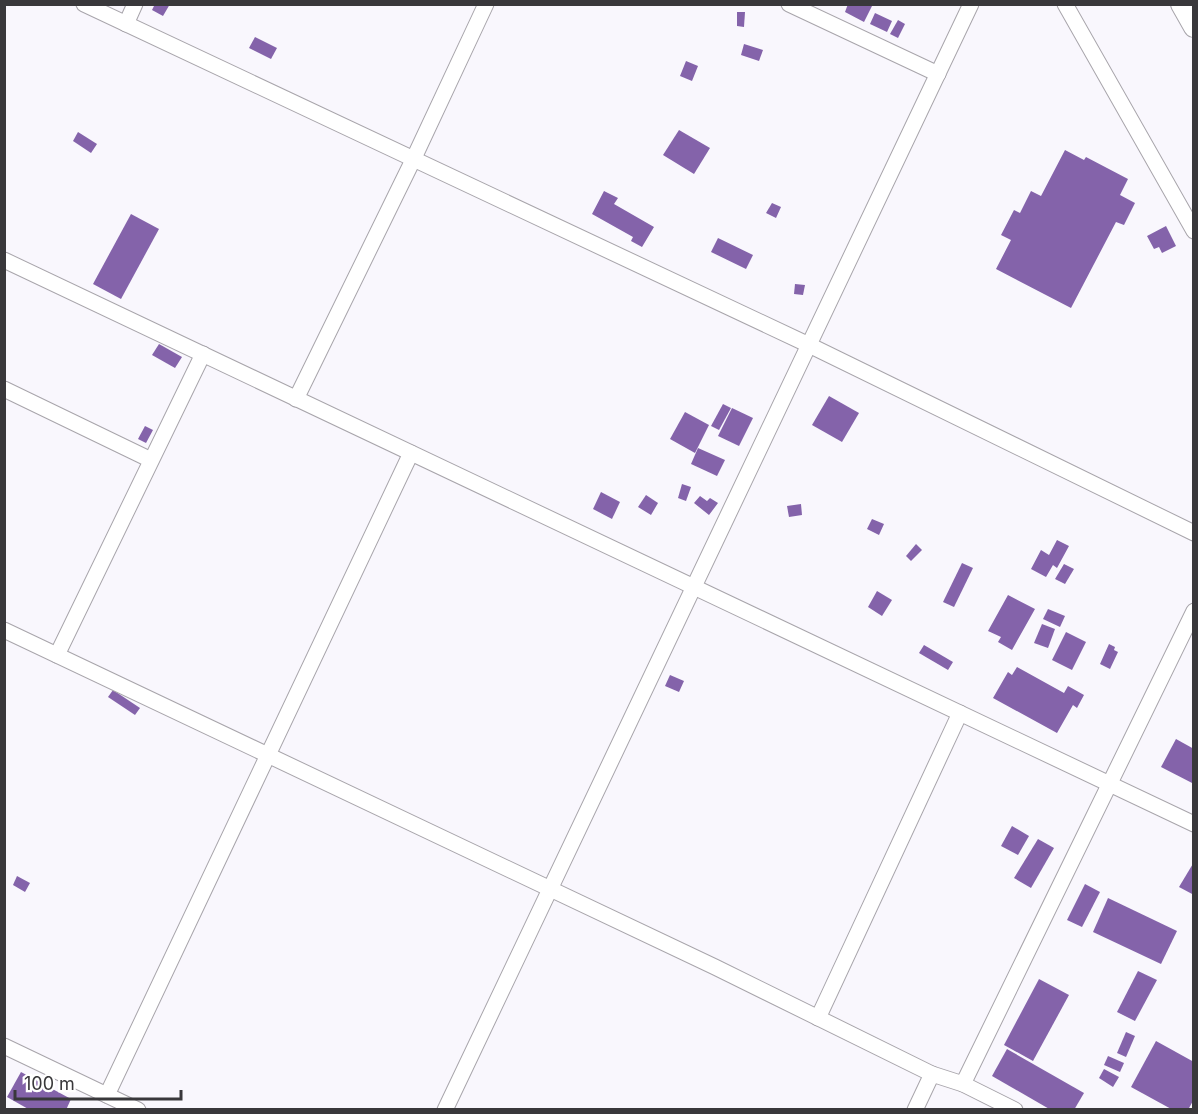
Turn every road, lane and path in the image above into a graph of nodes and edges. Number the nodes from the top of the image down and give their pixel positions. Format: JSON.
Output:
{"nodes":[{"id":1,"x":84,"y":4,"type":"edge"},
{"id":2,"x":135,"y":4,"type":"edge"},
{"id":3,"x":486,"y":4,"type":"edge"},
{"id":4,"x":789,"y":4,"type":"edge"},
{"id":5,"x":971,"y":4,"type":"edge"},
{"id":6,"x":1065,"y":4,"type":"edge"},
{"id":7,"x":1181,"y":4,"type":"edge"},
{"id":8,"x":126,"y":24,"type":"junction"},
{"id":9,"x":1194,"y":27,"type":"edge"},
{"id":10,"x":938,"y":74,"type":"junction"},
{"id":11,"x":413,"y":160,"type":"junction"},
{"id":12,"x":1194,"y":231,"type":"edge"},
{"id":13,"x":4,"y":260,"type":"edge"},
{"id":14,"x":809,"y":345,"type":"junction"},
{"id":15,"x":203,"y":354,"type":"junction"},
{"id":16,"x":4,"y":389,"type":"edge"},
{"id":17,"x":296,"y":399,"type":"junction"},
{"id":18,"x":411,"y":453,"type":"junction"},
{"id":19,"x":152,"y":460,"type":"junction"},
{"id":20,"x":1194,"y":533,"type":"edge"},
{"id":21,"x":694,"y":587,"type":"junction"},
{"id":22,"x":1194,"y":610,"type":"edge"},
{"id":23,"x":4,"y":630,"type":"edge"},
{"id":24,"x":57,"y":655,"type":"junction"},
{"id":25,"x":960,"y":713,"type":"junction"},
{"id":26,"x":269,"y":755,"type":"junction"},
{"id":27,"x":1109,"y":784,"type":"junction"},
{"id":28,"x":1194,"y":824,"type":"edge"},
{"id":29,"x":549,"y":888,"type":"junction"},
{"id":30,"x":818,"y":1018,"type":"junction"},
{"id":31,"x":4,"y":1046,"type":"edge"},
{"id":32,"x":932,"y":1074,"type":"junction"},
{"id":33,"x":963,"y":1084,"type":"junction"},
{"id":34,"x":107,"y":1095,"type":"junction"},
{"id":35,"x":138,"y":1110,"type":"edge"},
{"id":36,"x":445,"y":1110,"type":"edge"},
{"id":37,"x":915,"y":1110,"type":"edge"},
{"id":38,"x":1015,"y":1110,"type":"edge"}],
"edges":[{"from":1,"to":8,"type":"lane"},
{"from":2,"to":8,"type":"lane"},
{"from":3,"to":11,"type":"lane"},
{"from":4,"to":10,"type":"lane"},
{"from":5,"to":10,"type":"lane"},
{"from":6,"to":12,"type":"lane"},
{"from":7,"to":9,"type":"main road"},
{"from":8,"to":11,"type":"lane"},
{"from":10,"to":14,"type":"lane"},
{"from":11,"to":14,"type":"lane"},
{"from":11,"to":17,"type":"lane"},
{"from":13,"to":15,"type":"lane"},
{"from":14,"to":20,"type":"lane"},
{"from":14,"to":21,"type":"lane"},
{"from":15,"to":17,"type":"lane"},
{"from":15,"to":19,"type":"lane"},
{"from":16,"to":19,"type":"lane"},
{"from":17,"to":18,"type":"lane"},
{"from":18,"to":21,"type":"lane"},
{"from":18,"to":26,"type":"lane"},
{"from":19,"to":24,"type":"lane"},
{"from":21,"to":25,"type":"lane"},
{"from":21,"to":29,"type":"lane"},
{"from":22,"to":27,"type":"lane"},
{"from":23,"to":24,"type":"lane"},
{"from":24,"to":26,"type":"lane"},
{"from":25,"to":27,"type":"lane"},
{"from":25,"to":30,"type":"lane"},
{"from":26,"to":29,"type":"lane"},
{"from":26,"to":34,"type":"lane"},
{"from":27,"to":28,"type":"lane"},
{"from":27,"to":33,"type":"lane"},
{"from":29,"to":30,"type":"lane"},
{"from":29,"to":36,"type":"lane"},
{"from":30,"to":32,"type":"lane"},
{"from":31,"to":34,"type":"lane"},
{"from":32,"to":33,"type":"lane"},
{"from":32,"to":37,"type":"lane"},
{"from":33,"to":38,"type":"lane"},
{"from":34,"to":35,"type":"lane"}]}
